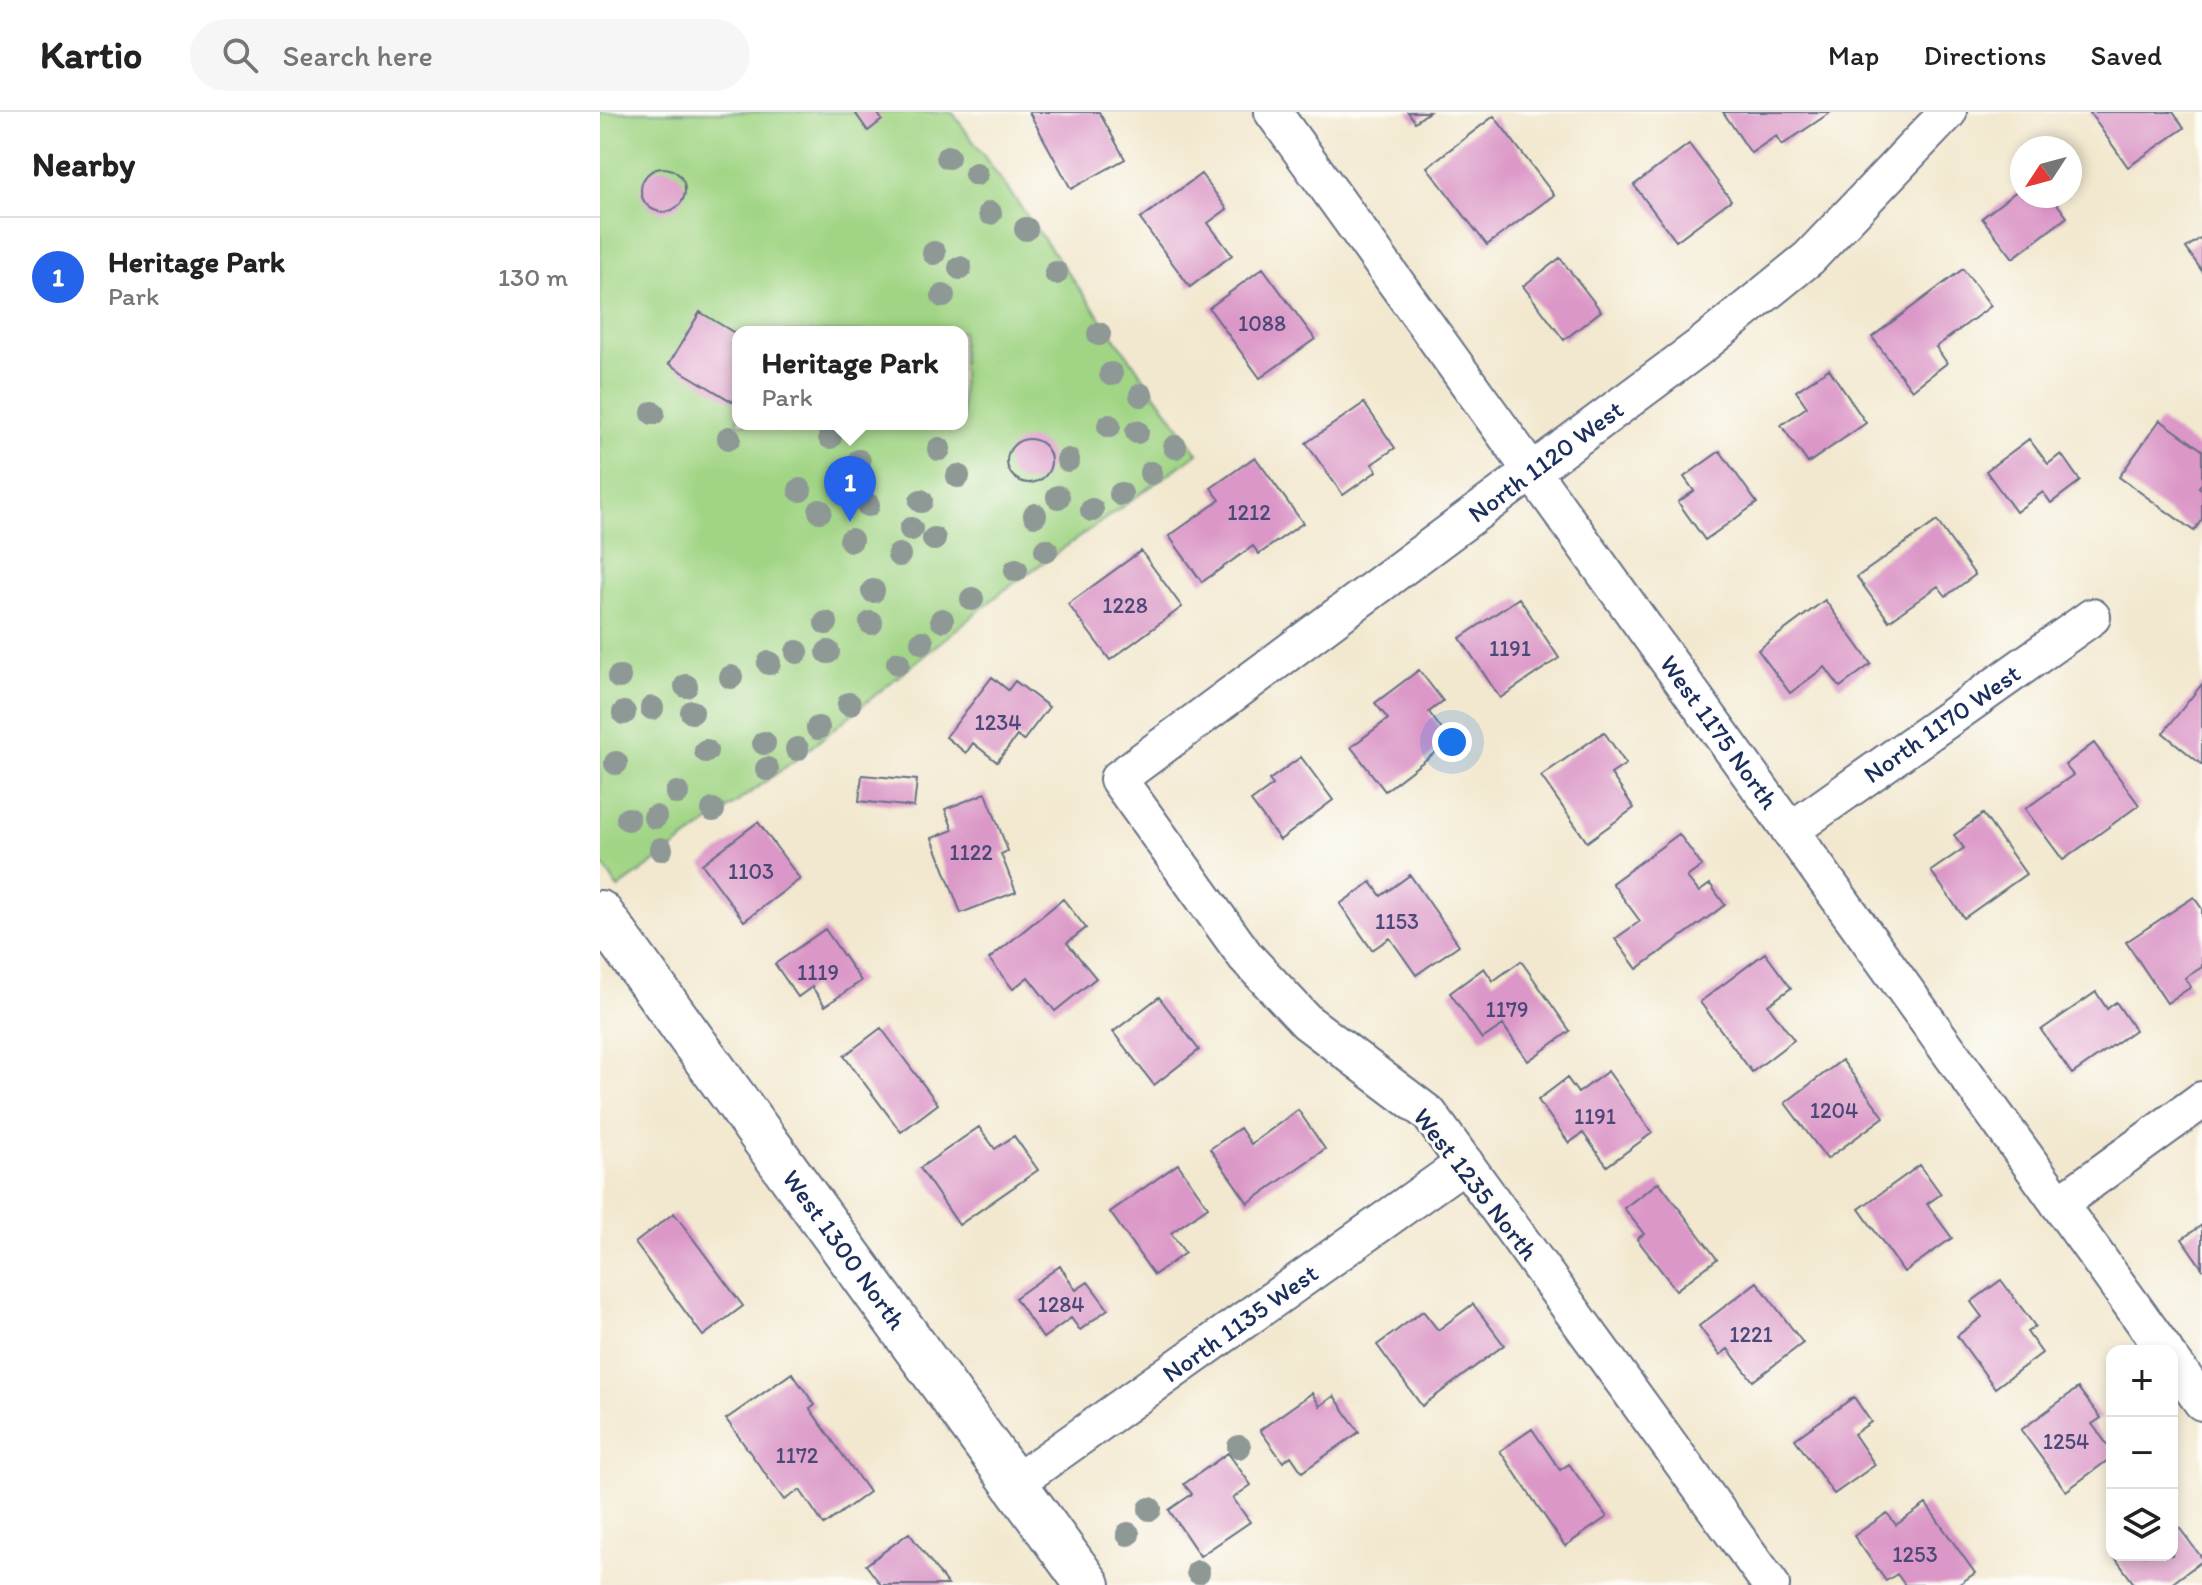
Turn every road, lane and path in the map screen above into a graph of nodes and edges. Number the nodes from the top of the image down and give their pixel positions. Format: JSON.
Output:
{"nodes":[{"id":1,"x":1273,"y":112,"type":"edge"},
{"id":2,"x":1948,"y":112,"type":"edge"},
{"id":3,"x":1532,"y":472,"type":"junction"},
{"id":4,"x":2092,"y":617,"type":"dead end"},
{"id":5,"x":1118,"y":779,"type":"joint"},
{"id":6,"x":1790,"y":831,"type":"junction"},
{"id":7,"x":600,"y":913,"type":"edge"},
{"id":8,"x":2202,"y":1100,"type":"edge"},
{"id":9,"x":1465,"y":1163,"type":"junction"},
{"id":10,"x":2059,"y":1204,"type":"junction"},
{"id":11,"x":2161,"y":1345,"type":"edge"},
{"id":12,"x":2178,"y":1369,"type":"edge"},
{"id":13,"x":2202,"y":1402,"type":"edge"},
{"id":14,"x":1015,"y":1483,"type":"junction"},
{"id":15,"x":1088,"y":1585,"type":"edge"},
{"id":16,"x":1771,"y":1585,"type":"edge"}],
"edges":[{"from":1,"to":3,"type":"street","name":"West 1175 North"},
{"from":2,"to":3,"type":"street","name":"North 1120 West"},
{"from":3,"to":5,"type":"street","name":"North 1120 West"},
{"from":3,"to":6,"type":"street","name":"West 1175 North"},
{"from":4,"to":6,"type":"street","name":"North 1170 West"},
{"from":5,"to":9,"type":"street","name":"West 1235 North"},
{"from":6,"to":10,"type":"street","name":"West 1175 North"},
{"from":7,"to":14,"type":"street","name":"West 1300 North"},
{"from":8,"to":10,"type":"street"},
{"from":9,"to":14,"type":"street","name":"North 1135 West"},
{"from":9,"to":16,"type":"street","name":"West 1235 North"},
{"from":10,"to":11,"type":"street","name":"West 1175 North"},
{"from":12,"to":13,"type":"street"},
{"from":14,"to":15,"type":"street","name":"West 1300 North"}]}
